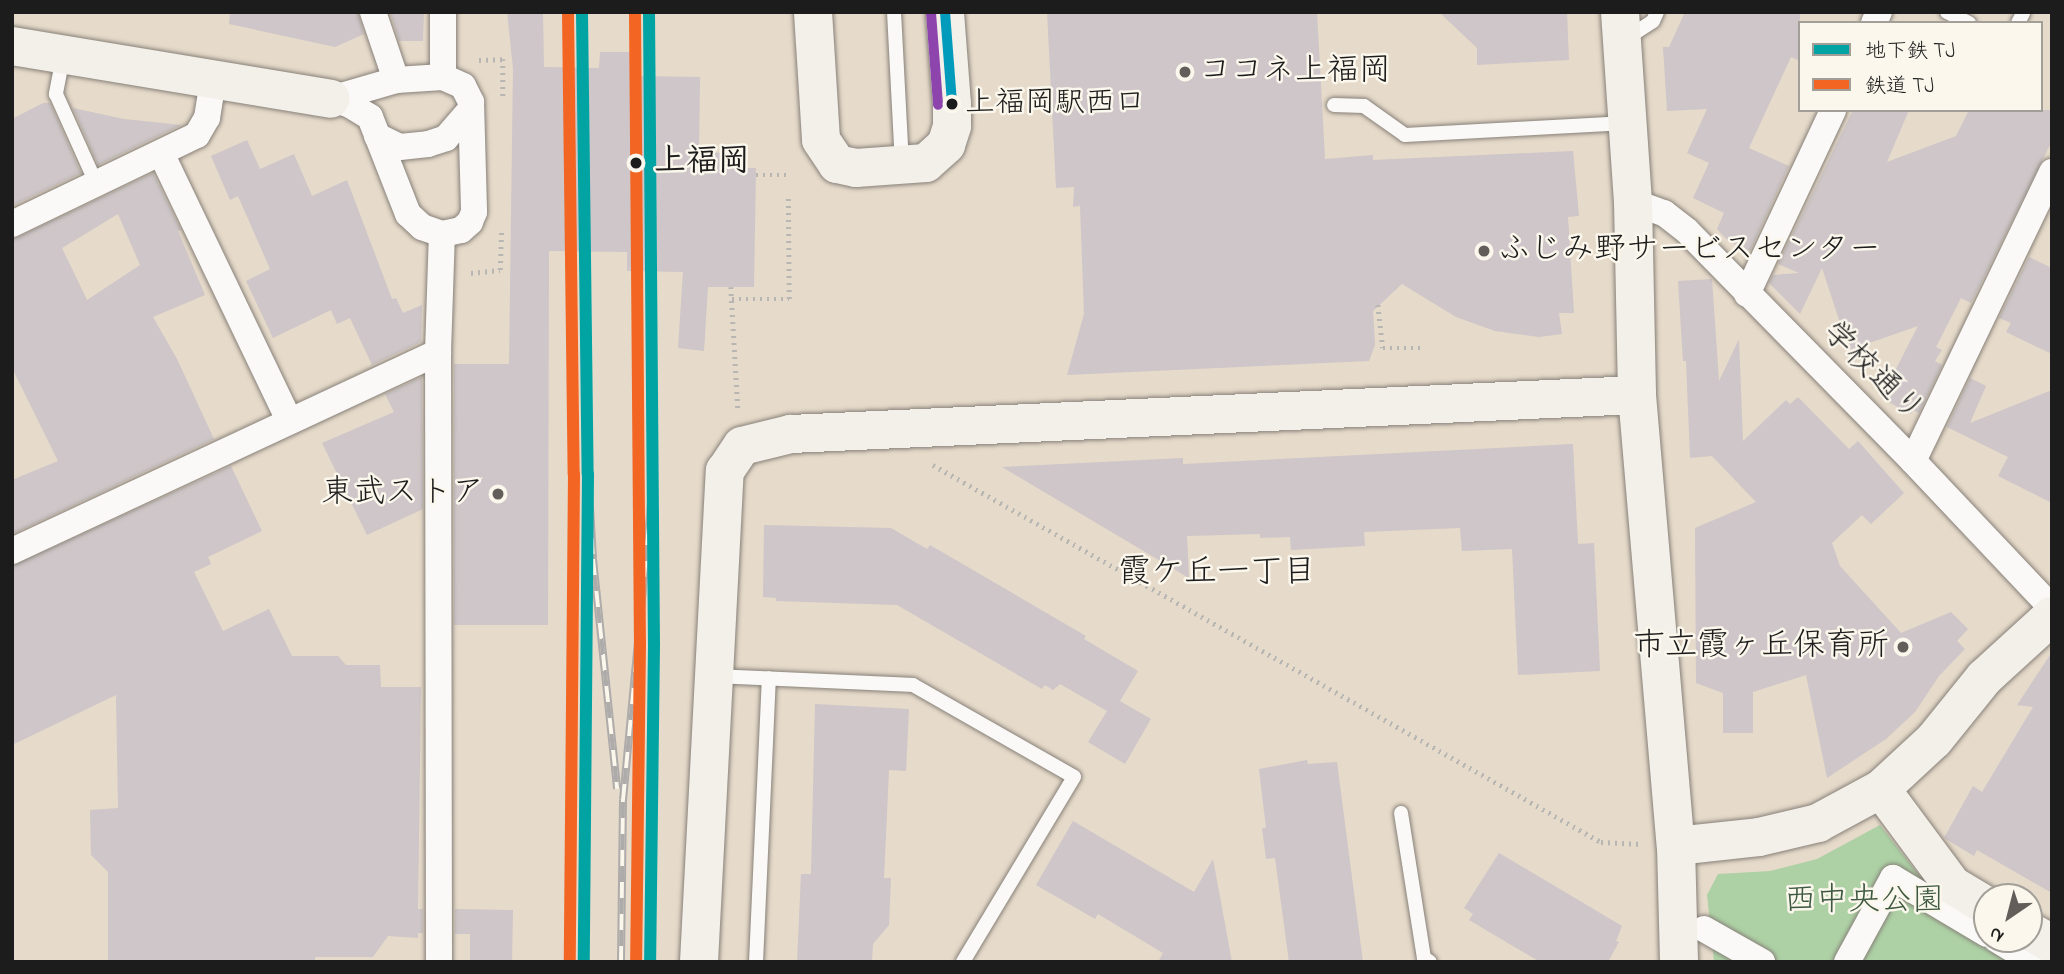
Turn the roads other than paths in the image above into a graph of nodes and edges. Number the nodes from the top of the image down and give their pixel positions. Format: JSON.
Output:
{"nodes":[{"id":1,"x":373,"y":12,"type":"edge"},
{"id":2,"x":813,"y":12,"type":"edge"},
{"id":3,"x":894,"y":12,"type":"edge"},
{"id":4,"x":945,"y":12,"type":"edge"},
{"id":5,"x":1657,"y":12,"type":"edge"},
{"id":6,"x":1947,"y":12,"type":"edge"},
{"id":7,"x":445,"y":16,"type":"edge"},
{"id":8,"x":1965,"y":21,"type":"edge"},
{"id":9,"x":1621,"y":27,"type":"edge"},
{"id":10,"x":12,"y":46,"type":"edge"},
{"id":11,"x":64,"y":54,"type":"junction"},
{"id":12,"x":443,"y":77,"type":"junction"},
{"id":13,"x":212,"y":80,"type":"junction"},
{"id":14,"x":391,"y":81,"type":"junction"},
{"id":15,"x":331,"y":99,"type":"junction"},
{"id":16,"x":1334,"y":106,"type":"dead end"},
{"id":17,"x":471,"y":109,"type":"junction"},
{"id":18,"x":1832,"y":112,"type":"edge"},
{"id":19,"x":1627,"y":123,"type":"junction"},
{"id":20,"x":374,"y":127,"type":"junction"},
{"id":21,"x":161,"y":153,"type":"junction"},
{"id":22,"x":902,"y":166,"type":"junction"},
{"id":23,"x":2052,"y":172,"type":"edge"},
{"id":24,"x":96,"y":183,"type":"junction"},
{"id":25,"x":1633,"y":202,"type":"junction"},
{"id":26,"x":12,"y":224,"type":"edge"},
{"id":27,"x":442,"y":234,"type":"junction"},
{"id":28,"x":1747,"y":294,"type":"junction"},
{"id":29,"x":438,"y":352,"type":"junction"},
{"id":30,"x":1637,"y":395,"type":"junction"},
{"id":31,"x":289,"y":420,"type":"junction"},
{"id":32,"x":1913,"y":461,"type":"junction"},
{"id":33,"x":12,"y":551,"type":"edge"},
{"id":34,"x":2052,"y":608,"type":"edge"},
{"id":35,"x":2052,"y":616,"type":"edge"},
{"id":36,"x":713,"y":676,"type":"junction"},
{"id":37,"x":769,"y":678,"type":"junction"},
{"id":38,"x":1881,"y":789,"type":"junction"},
{"id":39,"x":1401,"y":813,"type":"dead end"},
{"id":40,"x":1676,"y":846,"type":"junction"},
{"id":41,"x":1973,"y":898,"type":"edge"},
{"id":42,"x":1973,"y":926,"type":"edge"},
{"id":43,"x":1704,"y":929,"type":"dead end"},
{"id":44,"x":439,"y":962,"type":"edge"},
{"id":45,"x":699,"y":962,"type":"edge"},
{"id":46,"x":756,"y":962,"type":"edge"},
{"id":47,"x":963,"y":962,"type":"edge"},
{"id":48,"x":1430,"y":962,"type":"edge"},
{"id":49,"x":1679,"y":962,"type":"edge"},
{"id":50,"x":1762,"y":962,"type":"edge"},
{"id":51,"x":1847,"y":962,"type":"edge"}],
"edges":[{"from":1,"to":14,"type":"street"},
{"from":2,"to":22,"type":"street"},
{"from":3,"to":22,"type":"lane"},
{"from":4,"to":22,"type":"street"},
{"from":5,"to":9,"type":"lane"},
{"from":6,"to":8,"type":"lane"},
{"from":7,"to":12,"type":"street"},
{"from":9,"to":19,"type":"street"},
{"from":10,"to":11,"type":"street"},
{"from":11,"to":13,"type":"street"},
{"from":11,"to":24,"type":"lane"},
{"from":12,"to":14,"type":"street"},
{"from":12,"to":17,"type":"street"},
{"from":13,"to":15,"type":"street"},
{"from":13,"to":21,"type":"street"},
{"from":14,"to":15,"type":"street"},
{"from":14,"to":20,"type":"street"},
{"from":15,"to":20,"type":"street"},
{"from":16,"to":19,"type":"lane"},
{"from":17,"to":20,"type":"street"},
{"from":17,"to":27,"type":"street"},
{"from":18,"to":28,"type":"street"},
{"from":19,"to":25,"type":"street"},
{"from":20,"to":27,"type":"street"},
{"from":21,"to":24,"type":"street"},
{"from":21,"to":31,"type":"street"},
{"from":23,"to":32,"type":"street"},
{"from":24,"to":26,"type":"street"},
{"from":25,"to":28,"type":"street","name":"学校通り"},
{"from":25,"to":30,"type":"street"},
{"from":27,"to":29,"type":"street"},
{"from":28,"to":32,"type":"street","name":"学校通り"},
{"from":29,"to":31,"type":"street"},
{"from":29,"to":44,"type":"street"},
{"from":30,"to":36,"type":"street"},
{"from":30,"to":40,"type":"street"},
{"from":31,"to":33,"type":"street"},
{"from":32,"to":34,"type":"street","name":"学校通り"},
{"from":35,"to":38,"type":"street"},
{"from":36,"to":37,"type":"lane"},
{"from":36,"to":45,"type":"street"},
{"from":37,"to":46,"type":"lane"},
{"from":37,"to":47,"type":"lane"},
{"from":38,"to":40,"type":"street"},
{"from":38,"to":41,"type":"street"},
{"from":39,"to":48,"type":"lane"},
{"from":40,"to":49,"type":"street"},
{"from":42,"to":51,"type":"street"},
{"from":43,"to":50,"type":"street"}]}
